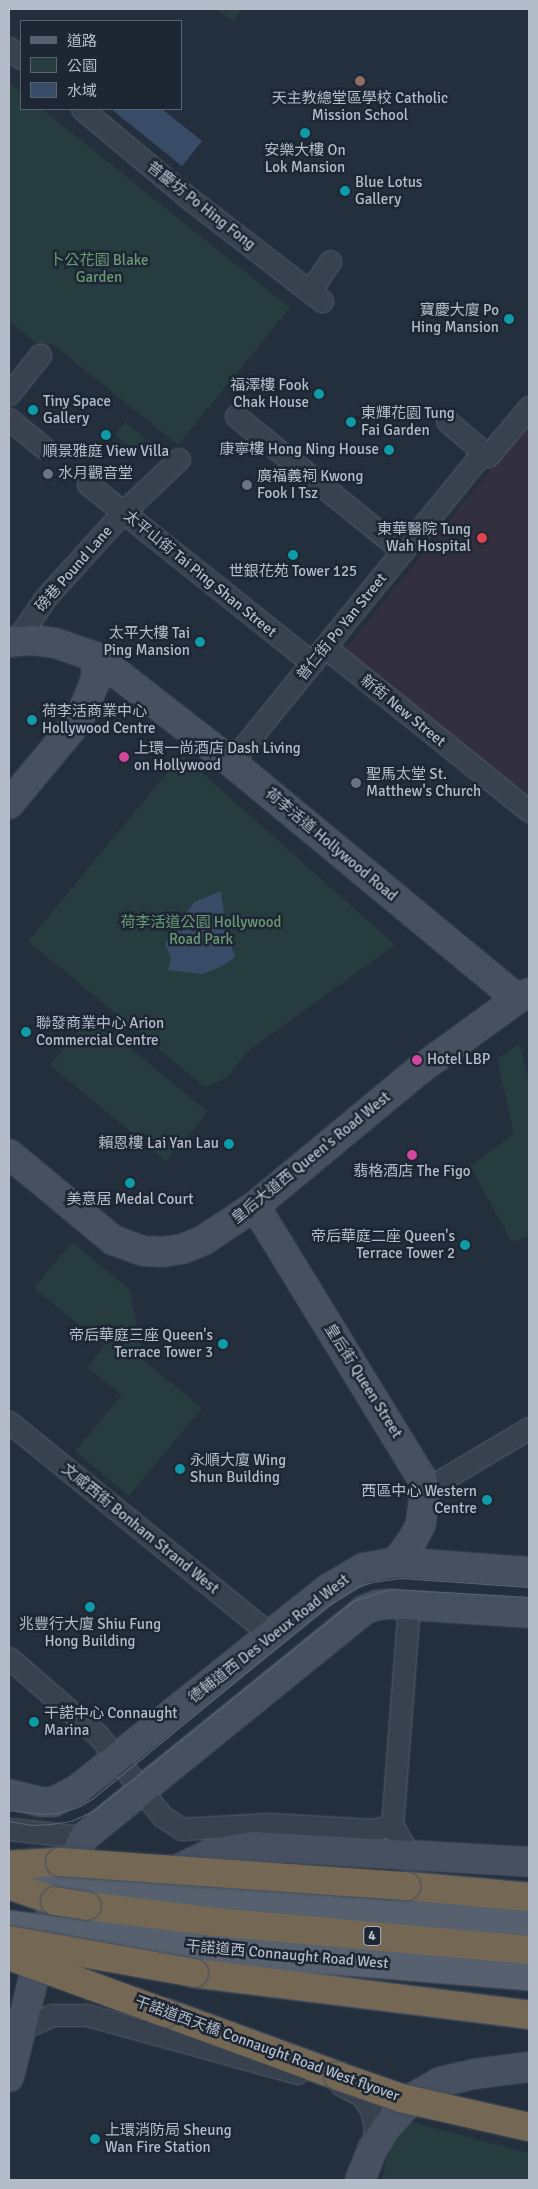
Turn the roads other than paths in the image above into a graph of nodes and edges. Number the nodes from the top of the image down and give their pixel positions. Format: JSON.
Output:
{"nodes":[{"id":1,"x":9,"y":48,"type":"edge"},
{"id":2,"x":20,"y":57,"type":"edge"},
{"id":3,"x":83,"y":110,"type":"edge"},
{"id":4,"x":330,"y":261,"type":"dead end"},
{"id":5,"x":40,"y":355,"type":"dead end"},
{"id":6,"x":9,"y":394,"type":"edge"},
{"id":7,"x":529,"y":406,"type":"edge"},
{"id":8,"x":236,"y":416,"type":"dead end"},
{"id":9,"x":9,"y":419,"type":"edge"},
{"id":10,"x":447,"y":422,"type":"dead end"},
{"id":11,"x":43,"y":447,"type":"dead end"},
{"id":12,"x":483,"y":452,"type":"junction"},
{"id":13,"x":179,"y":459,"type":"dead end"},
{"id":14,"x":88,"y":484,"type":"dead end"},
{"id":15,"x":124,"y":512,"type":"junction"},
{"id":16,"x":403,"y":551,"type":"junction"},
{"id":17,"x":12,"y":642,"type":"edge"},
{"id":18,"x":318,"y":655,"type":"junction"},
{"id":19,"x":96,"y":657,"type":"junction"},
{"id":20,"x":231,"y":762,"type":"junction"},
{"id":21,"x":9,"y":804,"type":"edge"},
{"id":22,"x":529,"y":811,"type":"edge"},
{"id":23,"x":523,"y":996,"type":"edge"},
{"id":24,"x":9,"y":1154,"type":"edge"},
{"id":25,"x":255,"y":1206,"type":"junction"},
{"id":26,"x":9,"y":1422,"type":"edge"},
{"id":27,"x":529,"y":1428,"type":"edge"},
{"id":28,"x":425,"y":1490,"type":"junction"},
{"id":29,"x":396,"y":1562,"type":"junction"},
{"id":30,"x":529,"y":1572,"type":"edge"},
{"id":31,"x":409,"y":1605,"type":"junction"},
{"id":32,"x":529,"y":1613,"type":"edge"},
{"id":33,"x":271,"y":1635,"type":"junction"},
{"id":34,"x":9,"y":1658,"type":"edge"},
{"id":35,"x":116,"y":1759,"type":"junction"},
{"id":36,"x":140,"y":1791,"type":"junction"},
{"id":37,"x":9,"y":1794,"type":"edge"},
{"id":38,"x":392,"y":1825,"type":"junction"},
{"id":39,"x":9,"y":1829,"type":"edge"},
{"id":40,"x":84,"y":1837,"type":"junction"},
{"id":41,"x":409,"y":1855,"type":"junction"},
{"id":42,"x":529,"y":1862,"type":"edge"},
{"id":43,"x":9,"y":1867,"type":"edge"},
{"id":44,"x":64,"y":1878,"type":"junction"},
{"id":45,"x":9,"y":1886,"type":"edge"},
{"id":46,"x":146,"y":1893,"type":"junction"},
{"id":47,"x":529,"y":1897,"type":"edge"},
{"id":48,"x":529,"y":1923,"type":"edge"},
{"id":49,"x":9,"y":1925,"type":"edge"},
{"id":50,"x":46,"y":1929,"type":"junction"},
{"id":51,"x":9,"y":1940,"type":"edge"},
{"id":52,"x":529,"y":1950,"type":"edge"},
{"id":53,"x":9,"y":1956,"type":"edge"},
{"id":54,"x":529,"y":1976,"type":"edge"},
{"id":55,"x":529,"y":2015,"type":"edge"},
{"id":56,"x":126,"y":2027,"type":"junction"},
{"id":57,"x":21,"y":2029,"type":"junction"},
{"id":58,"x":529,"y":2067,"type":"edge"},
{"id":59,"x":9,"y":2077,"type":"edge"},
{"id":60,"x":529,"y":2127,"type":"edge"},
{"id":61,"x":373,"y":2148,"type":"junction"},
{"id":62,"x":360,"y":2180,"type":"edge"}],
"edges":[{"from":1,"to":2,"type":"street"},
{"from":3,"to":4,"type":"street","name":"普慶坊 Po Hing Fong"},
{"from":5,"to":6,"type":"street"},
{"from":7,"to":12,"type":"street","name":"普仁街 Po Yan Street"},
{"from":8,"to":16,"type":"street"},
{"from":9,"to":11,"type":"street"},
{"from":10,"to":12,"type":"street"},
{"from":12,"to":16,"type":"street","name":"普仁街 Po Yan Street"},
{"from":13,"to":15,"type":"street","name":"磅巷 Pound Lane"},
{"from":14,"to":15,"type":"street","name":"太平山街 Tai Ping Shan Street"},
{"from":15,"to":17,"type":"street","name":"磅巷 Pound Lane"},
{"from":15,"to":18,"type":"street","name":"太平山街 Tai Ping Shan Street"},
{"from":16,"to":18,"type":"street","name":"普仁街 Po Yan Street"},
{"from":17,"to":19,"type":"street","name":"荷李活道 Hollywood Road"},
{"from":18,"to":20,"type":"street","name":"普仁街 Po Yan Street"},
{"from":18,"to":22,"type":"street","name":"新街 New Street"},
{"from":19,"to":20,"type":"street","name":"荷李活道 Hollywood Road"},
{"from":19,"to":21,"type":"street"},
{"from":20,"to":23,"type":"street","name":"荷李活道 Hollywood Road"},
{"from":23,"to":25,"type":"street","name":"皇后大道西 Queen's Road West"},
{"from":24,"to":25,"type":"street","name":"皇后大道西 Queen's Road West"},
{"from":25,"to":28,"type":"street","name":"皇后街 Queen Street"},
{"from":26,"to":33,"type":"street","name":"文咸西街 Bonham Strand West"},
{"from":27,"to":28,"type":"street"},
{"from":28,"to":29,"type":"street","name":"皇后街 Queen Street"},
{"from":29,"to":30,"type":"street","name":"德輔道西 Des Voeux Road West"},
{"from":29,"to":33,"type":"street","name":"德輔道西 Des Voeux Road West"},
{"from":31,"to":32,"type":"street"},
{"from":31,"to":36,"type":"street"},
{"from":31,"to":38,"type":"street"},
{"from":33,"to":35,"type":"street","name":"德輔道西 Des Voeux Road West"},
{"from":34,"to":35,"type":"street"},
{"from":35,"to":36,"type":"street"},
{"from":35,"to":37,"type":"street"},
{"from":36,"to":38,"type":"street"},
{"from":36,"to":40,"type":"street"},
{"from":38,"to":41,"type":"street"},
{"from":39,"to":40,"type":"street"},
{"from":40,"to":44,"type":"street"},
{"from":41,"to":42,"type":"street"},
{"from":41,"to":46,"type":"street"},
{"from":43,"to":44,"type":"main road"},
{"from":43,"to":47,"type":"highway","bridge":true},
{"from":44,"to":46,"type":"main road"},
{"from":44,"to":50,"type":"street"},
{"from":45,"to":52,"type":"highway","number":"4","bridge":true},
{"from":46,"to":48,"type":"main road"},
{"from":49,"to":50,"type":"main road","name":"干諾道西 Connaught Road West"},
{"from":50,"to":54,"type":"main road","name":"干諾道西 Connaught Road West"},
{"from":50,"to":56,"type":"street"},
{"from":50,"to":57,"type":"street"},
{"from":51,"to":55,"type":"highway","bridge":true},
{"from":53,"to":60,"type":"highway","name":"干諾道西天橋 Connaught Road West flyover","bridge":true},
{"from":56,"to":57,"type":"street"},
{"from":56,"to":61,"type":"street"},
{"from":57,"to":59,"type":"street"},
{"from":58,"to":61,"type":"street"},
{"from":61,"to":62,"type":"street"}]}
